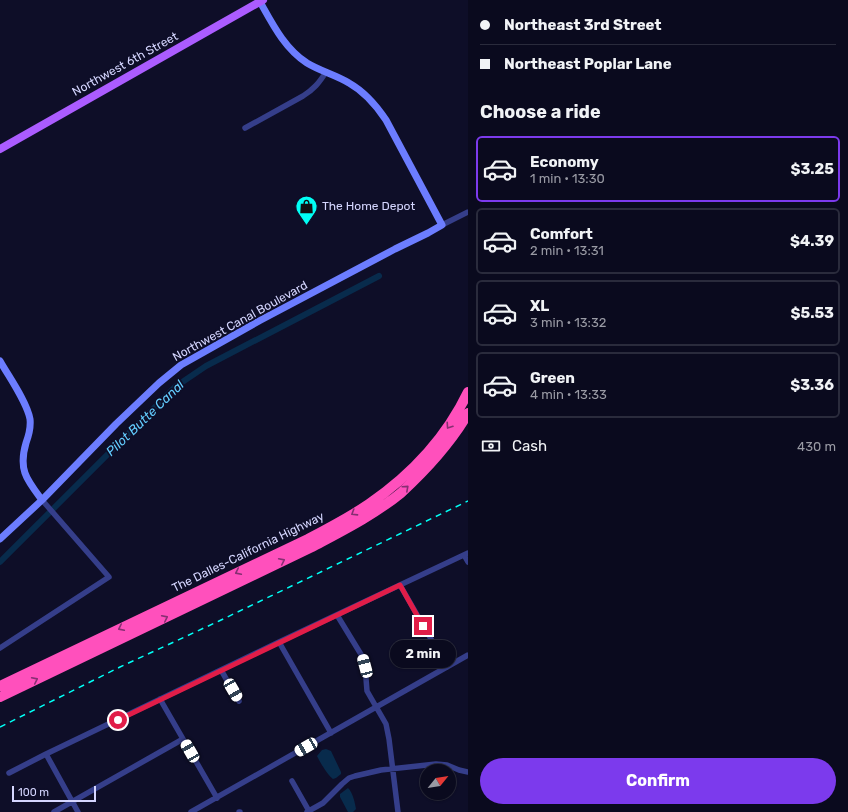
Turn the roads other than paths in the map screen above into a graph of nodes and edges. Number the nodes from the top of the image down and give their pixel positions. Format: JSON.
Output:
{"nodes":[{"id":1,"x":260,"y":1,"type":"edge"},
{"id":2,"x":326,"y":72,"type":"junction"},
{"id":3,"x":245,"y":128,"type":"dead end"},
{"id":4,"x":0,"y":149,"type":"edge"},
{"id":5,"x":468,"y":212,"type":"edge"},
{"id":6,"x":442,"y":225,"type":"junction"},
{"id":7,"x":0,"y":361,"type":"edge"},
{"id":8,"x":468,"y":392,"type":"edge"},
{"id":9,"x":468,"y":413,"type":"edge"},
{"id":10,"x":44,"y":501,"type":"junction"},
{"id":11,"x":0,"y":539,"type":"edge"},
{"id":12,"x":466,"y":554,"type":"edge"},
{"id":13,"x":468,"y":562,"type":"edge"},
{"id":14,"x":400,"y":585,"type":"junction"},
{"id":15,"x":337,"y":615,"type":"junction"},
{"id":16,"x":279,"y":642,"type":"junction"},
{"id":17,"x":0,"y":648,"type":"edge"},
{"id":18,"x":468,"y":655,"type":"edge"},
{"id":19,"x":447,"y":667,"type":"junction"},
{"id":20,"x":221,"y":670,"type":"junction"},
{"id":21,"x":0,"y":686,"type":"edge"},
{"id":22,"x":0,"y":697,"type":"edge"},
{"id":23,"x":160,"y":699,"type":"junction"},
{"id":24,"x":239,"y":701,"type":"dead end"},
{"id":25,"x":376,"y":707,"type":"junction"},
{"id":26,"x":331,"y":733,"type":"junction"},
{"id":27,"x":183,"y":739,"type":"junction"},
{"id":28,"x":46,"y":754,"type":"junction"},
{"id":29,"x":393,"y":769,"type":"junction"},
{"id":30,"x":468,"y":772,"type":"edge"},
{"id":31,"x":9,"y":773,"type":"dead end"},
{"id":32,"x":292,"y":781,"type":"dead end"},
{"id":33,"x":217,"y":798,"type":"junction"},
{"id":34,"x":73,"y":802,"type":"junction"},
{"id":35,"x":308,"y":811,"type":"edge"},
{"id":36,"x":54,"y":812,"type":"edge"},
{"id":37,"x":78,"y":812,"type":"edge"},
{"id":38,"x":192,"y":812,"type":"edge"},
{"id":39,"x":398,"y":812,"type":"edge"}],
"edges":[{"from":1,"to":2,"type":"street"},
{"from":1,"to":4,"type":"main road","name":"Northwest 6th Street"},
{"from":2,"to":3,"type":"street"},
{"from":2,"to":6,"type":"street"},
{"from":5,"to":6,"type":"street","name":"Northwest Canal Boulevard"},
{"from":6,"to":10,"type":"street","name":"Northwest Canal Boulevard"},
{"from":7,"to":10,"type":"street"},
{"from":8,"to":21,"type":"highway","name":"The Dalles-California Highway","one_way":true},
{"from":22,"to":9,"type":"highway","name":"The Dalles-California Highway","one_way":true},
{"from":10,"to":11,"type":"street","name":"Northwest Canal Boulevard"},
{"from":10,"to":17,"type":"street"},
{"from":12,"to":13,"type":"street"},
{"from":12,"to":14,"type":"street"},
{"from":14,"to":15,"type":"street"},
{"from":14,"to":19,"type":"street"},
{"from":15,"to":16,"type":"street"},
{"from":15,"to":25,"type":"street"},
{"from":16,"to":20,"type":"street"},
{"from":16,"to":26,"type":"street"},
{"from":18,"to":19,"type":"street"},
{"from":19,"to":25,"type":"street"},
{"from":20,"to":23,"type":"street"},
{"from":20,"to":24,"type":"street"},
{"from":23,"to":27,"type":"street"},
{"from":23,"to":28,"type":"street"},
{"from":25,"to":26,"type":"street"},
{"from":25,"to":29,"type":"street"},
{"from":26,"to":33,"type":"street"},
{"from":27,"to":33,"type":"street"},
{"from":27,"to":34,"type":"street"},
{"from":28,"to":31,"type":"street"},
{"from":28,"to":34,"type":"street"},
{"from":29,"to":30,"type":"street"},
{"from":29,"to":35,"type":"street"},
{"from":29,"to":39,"type":"street"},
{"from":32,"to":35,"type":"street"},
{"from":33,"to":38,"type":"street"},
{"from":34,"to":36,"type":"street"},
{"from":34,"to":37,"type":"street"}]}
